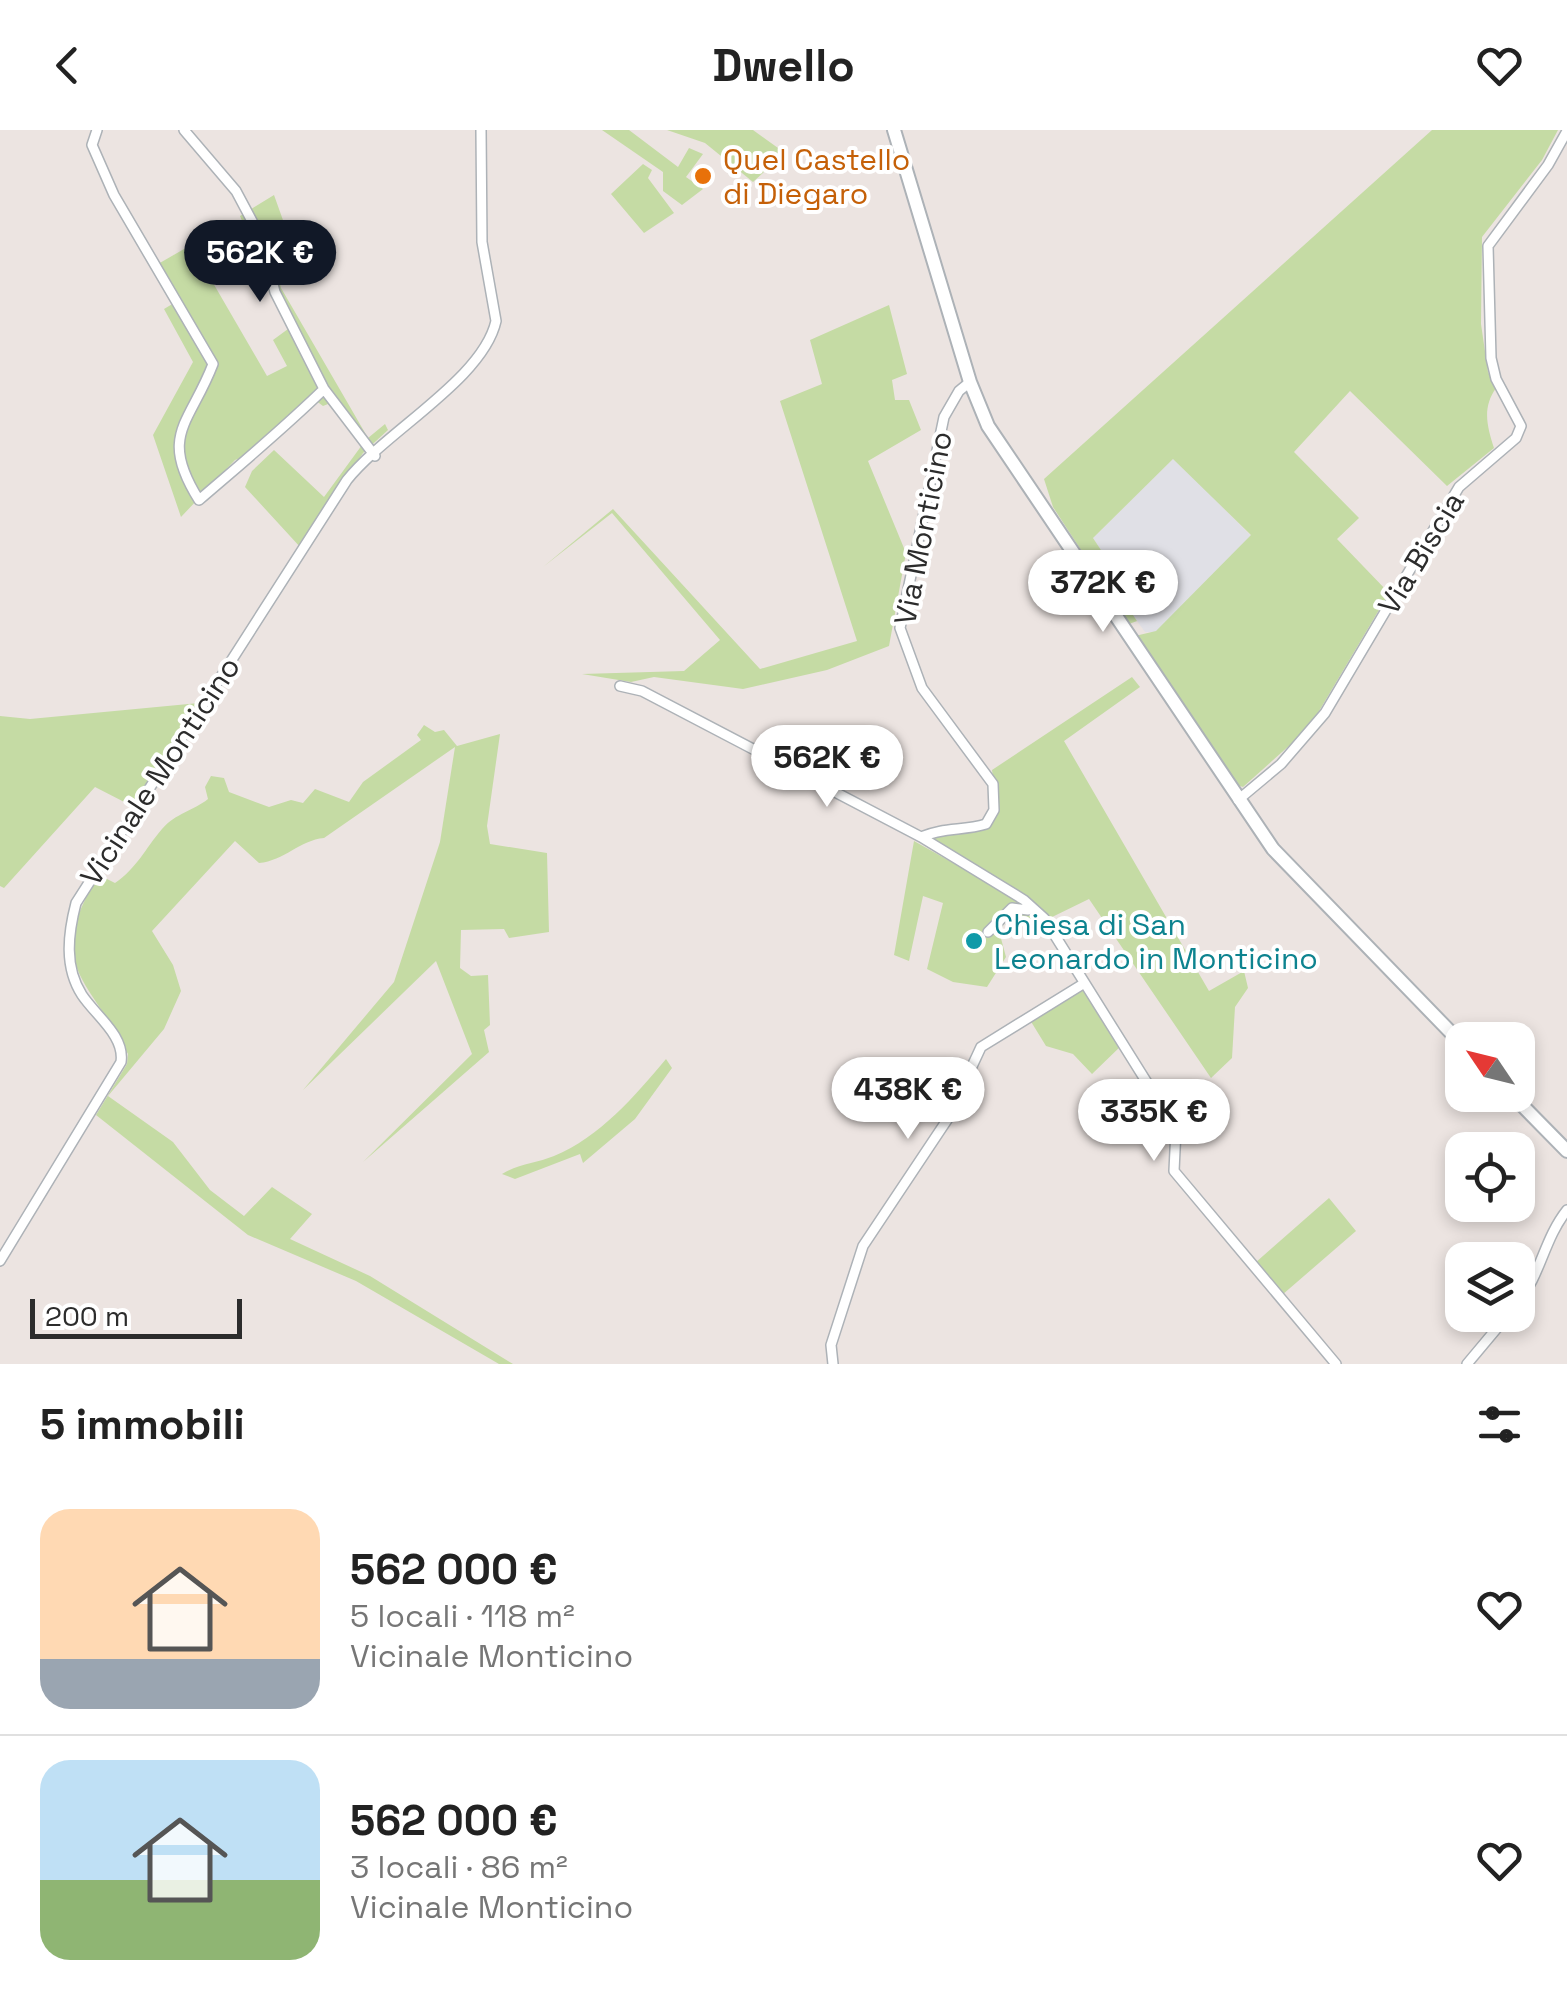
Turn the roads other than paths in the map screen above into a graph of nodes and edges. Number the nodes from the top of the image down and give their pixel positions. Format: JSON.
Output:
{"nodes":[{"id":1,"x":97,"y":130,"type":"edge"},
{"id":2,"x":184,"y":130,"type":"edge"},
{"id":3,"x":481,"y":130,"type":"edge"},
{"id":4,"x":894,"y":130,"type":"edge"},
{"id":5,"x":1567,"y":132,"type":"edge"},
{"id":6,"x":970,"y":382,"type":"junction"},
{"id":7,"x":324,"y":389,"type":"junction"},
{"id":8,"x":373,"y":454,"type":"junction"},
{"id":9,"x":620,"y":686,"type":"dead end"},
{"id":10,"x":1238,"y":800,"type":"junction"},
{"id":11,"x":921,"y":837,"type":"junction"},
{"id":12,"x":1045,"y":920,"type":"junction"},
{"id":13,"x":988,"y":932,"type":"dead end"},
{"id":14,"x":1083,"y":984,"type":"junction"},
{"id":15,"x":1445,"y":1027,"type":"edge"},
{"id":16,"x":1529,"y":1112,"type":"edge"},
{"id":17,"x":1567,"y":1151,"type":"edge"},
{"id":18,"x":1567,"y":1210,"type":"edge"},
{"id":19,"x":0,"y":1261,"type":"edge"},
{"id":20,"x":1535,"y":1280,"type":"edge"},
{"id":21,"x":1494,"y":1332,"type":"edge"},
{"id":22,"x":834,"y":1364,"type":"edge"},
{"id":23,"x":1336,"y":1364,"type":"edge"},
{"id":24,"x":1467,"y":1364,"type":"edge"}],
"edges":[{"from":1,"to":7,"type":"street"},
{"from":2,"to":7,"type":"street"},
{"from":3,"to":8,"type":"street","name":"Vicinale Monticino"},
{"from":4,"to":6,"type":"main road"},
{"from":5,"to":10,"type":"street","name":"Via Biscia"},
{"from":6,"to":10,"type":"main road"},
{"from":6,"to":11,"type":"street","name":"Via Monticino"},
{"from":7,"to":8,"type":"street"},
{"from":8,"to":19,"type":"street","name":"Vicinale Monticino"},
{"from":9,"to":11,"type":"street"},
{"from":10,"to":15,"type":"main road"},
{"from":11,"to":12,"type":"street"},
{"from":12,"to":13,"type":"street"},
{"from":12,"to":14,"type":"street"},
{"from":14,"to":22,"type":"street"},
{"from":14,"to":23,"type":"street"},
{"from":16,"to":17,"type":"main road"},
{"from":18,"to":20,"type":"street"},
{"from":21,"to":24,"type":"street"}]}
